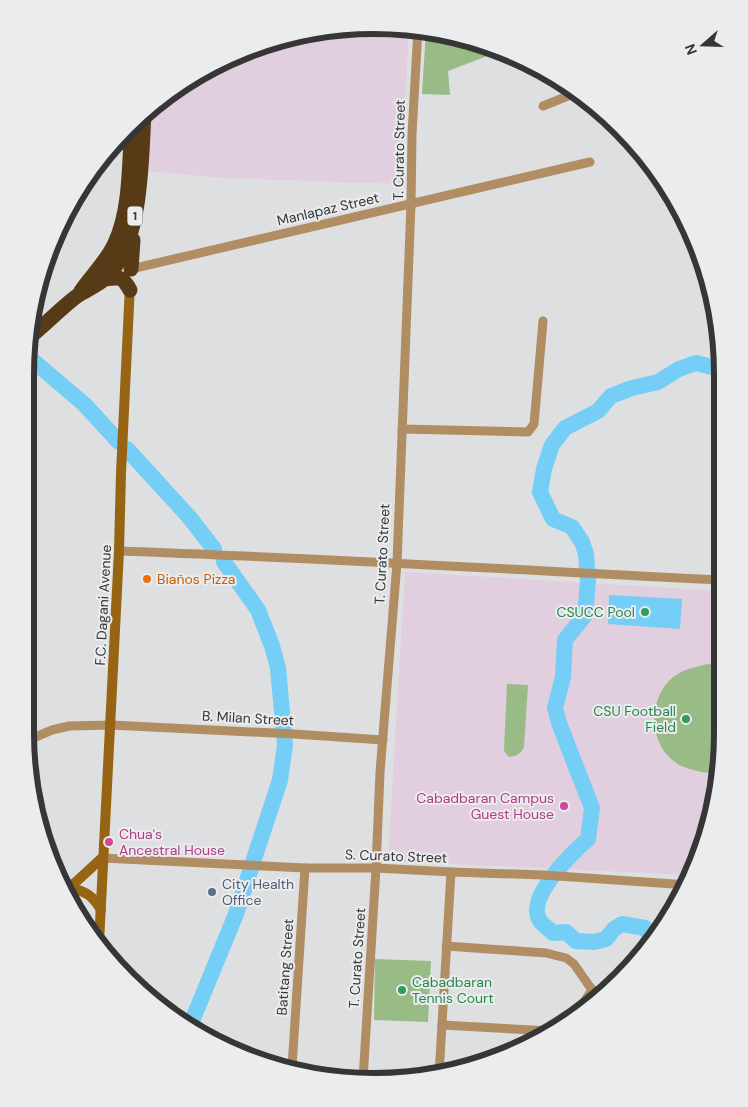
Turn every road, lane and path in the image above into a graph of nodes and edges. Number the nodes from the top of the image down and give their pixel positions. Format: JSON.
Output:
{"nodes":[{"id":1,"x":418,"y":37,"type":"edge"},
{"id":2,"x":569,"y":96,"type":"edge"},
{"id":3,"x":543,"y":106,"type":"dead end"},
{"id":4,"x":143,"y":124,"type":"edge"},
{"id":5,"x":131,"y":135,"type":"edge"},
{"id":6,"x":590,"y":162,"type":"dead end"},
{"id":7,"x":411,"y":204,"type":"junction"},
{"id":8,"x":134,"y":223,"type":"junction"},
{"id":9,"x":131,"y":269,"type":"junction"},
{"id":10,"x":104,"y":279,"type":"junction"},
{"id":11,"x":130,"y":290,"type":"junction"},
{"id":12,"x":77,"y":296,"type":"junction"},
{"id":13,"x":543,"y":321,"type":"dead end"},
{"id":14,"x":37,"y":331,"type":"edge"},
{"id":15,"x":402,"y":428,"type":"junction"},
{"id":16,"x":119,"y":551,"type":"junction"},
{"id":17,"x":397,"y":563,"type":"junction"},
{"id":18,"x":714,"y":580,"type":"edge"},
{"id":19,"x":111,"y":725,"type":"junction"},
{"id":20,"x":34,"y":738,"type":"edge"},
{"id":21,"x":383,"y":740,"type":"junction"},
{"id":22,"x":102,"y":858,"type":"junction"},
{"id":23,"x":305,"y":868,"type":"junction"},
{"id":24,"x":376,"y":868,"type":"junction"},
{"id":25,"x":451,"y":872,"type":"junction"},
{"id":26,"x":678,"y":884,"type":"edge"},
{"id":27,"x":71,"y":886,"type":"edge"},
{"id":28,"x":72,"y":890,"type":"edge"},
{"id":29,"x":101,"y":910,"type":"junction"},
{"id":30,"x":100,"y":934,"type":"edge"},
{"id":31,"x":446,"y":946,"type":"junction"},
{"id":32,"x":595,"y":992,"type":"edge"},
{"id":33,"x":442,"y":1025,"type":"junction"},
{"id":34,"x":539,"y":1030,"type":"edge"},
{"id":35,"x":292,"y":1063,"type":"edge"},
{"id":36,"x":440,"y":1067,"type":"edge"},
{"id":37,"x":363,"y":1073,"type":"edge"}],
"edges":[{"from":1,"to":7,"type":"street","name":"T. Curato Street"},
{"from":2,"to":3,"type":"street"},
{"from":4,"to":8,"type":"highway","number":"1"},
{"from":5,"to":12,"type":"highway","number":"1"},
{"from":6,"to":7,"type":"street","name":"Manlapaz Street"},
{"from":7,"to":9,"type":"street","name":"Manlapaz Street"},
{"from":7,"to":15,"type":"street","name":"T. Curato Street"},
{"from":8,"to":9,"type":"highway"},
{"from":8,"to":10,"type":"highway","number":"1"},
{"from":9,"to":11,"type":"street","name":"F.C. Dagani Avenue"},
{"from":10,"to":11,"type":"highway"},
{"from":10,"to":12,"type":"highway","number":"1"},
{"from":11,"to":16,"type":"street","name":"F.C. Dagani Avenue"},
{"from":12,"to":14,"type":"highway","number":"1"},
{"from":13,"to":15,"type":"street"},
{"from":15,"to":17,"type":"street","name":"T. Curato Street"},
{"from":16,"to":17,"type":"street"},
{"from":16,"to":19,"type":"street","name":"F.C. Dagani Avenue"},
{"from":17,"to":18,"type":"street"},
{"from":17,"to":21,"type":"street","name":"T. Curato Street"},
{"from":19,"to":20,"type":"street","name":"B. Milan Street"},
{"from":19,"to":21,"type":"street","name":"B. Milan Street"},
{"from":19,"to":22,"type":"street","name":"F.C. Dagani Avenue"},
{"from":21,"to":24,"type":"street","name":"T. Curato Street"},
{"from":22,"to":23,"type":"street","name":"S. Curato Street"},
{"from":22,"to":27,"type":"street"},
{"from":22,"to":29,"type":"street","name":"F.C. Dagani Avenue"},
{"from":23,"to":24,"type":"street","name":"S. Curato Street"},
{"from":23,"to":35,"type":"street","name":"Batitang Street"},
{"from":24,"to":25,"type":"street","name":"S. Curato Street"},
{"from":24,"to":37,"type":"street","name":"T. Curato Street"},
{"from":25,"to":26,"type":"street","name":"S. Curato Street"},
{"from":25,"to":31,"type":"street"},
{"from":28,"to":29,"type":"street"},
{"from":29,"to":30,"type":"street","name":"F.C. Dagani Avenue"},
{"from":31,"to":32,"type":"street"},
{"from":31,"to":33,"type":"street"},
{"from":33,"to":34,"type":"street"},
{"from":33,"to":36,"type":"street"}]}
